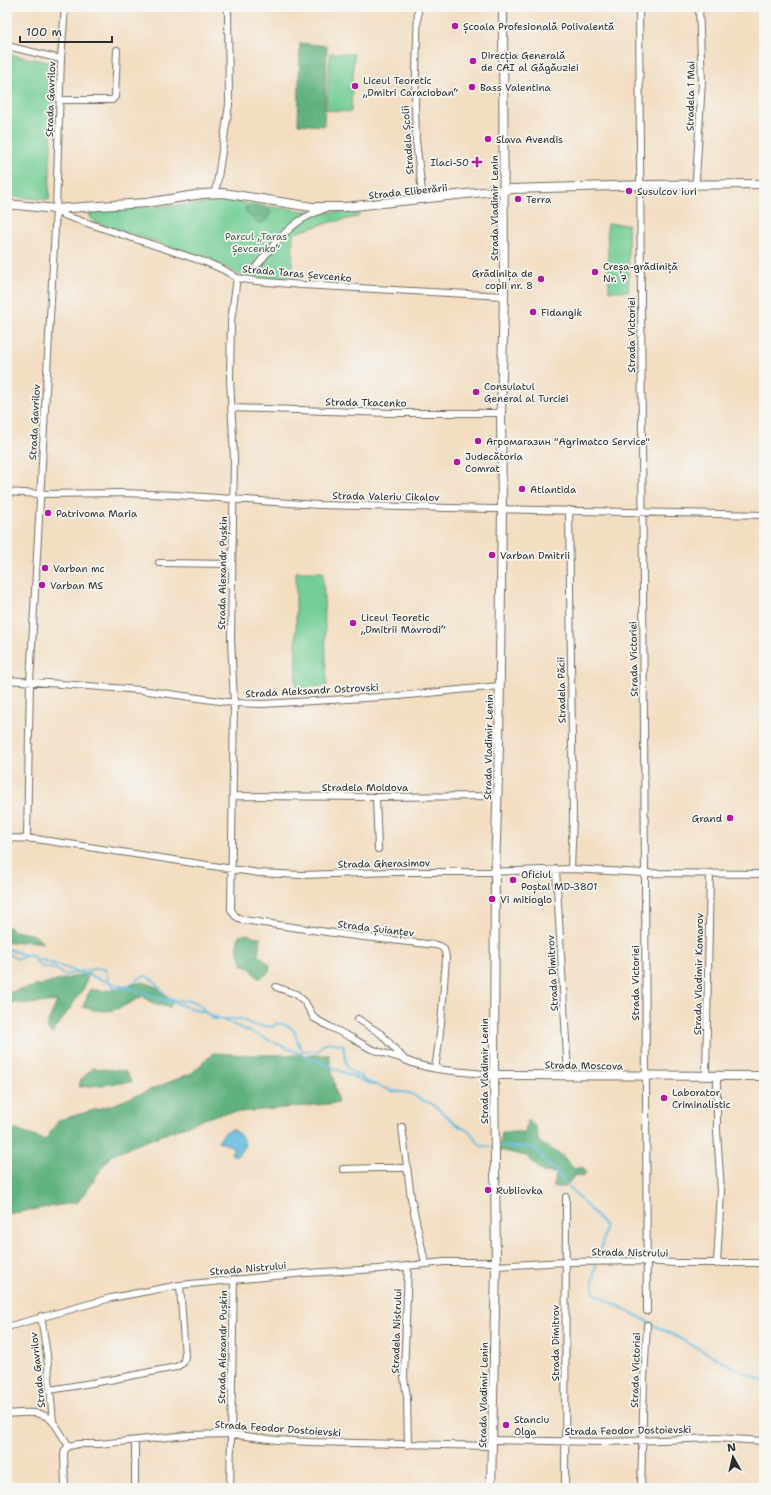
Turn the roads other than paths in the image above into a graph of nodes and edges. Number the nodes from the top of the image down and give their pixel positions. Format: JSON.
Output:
{"nodes":[{"id":1,"x":65,"y":7,"type":"edge"},
{"id":2,"x":228,"y":7,"type":"edge"},
{"id":3,"x":418,"y":7,"type":"edge"},
{"id":4,"x":503,"y":7,"type":"edge"},
{"id":5,"x":639,"y":7,"type":"edge"},
{"id":6,"x":699,"y":7,"type":"edge"},
{"id":7,"x":7,"y":46,"type":"edge"},
{"id":8,"x":117,"y":50,"type":"dead end"},
{"id":9,"x":61,"y":59,"type":"junction"},
{"id":10,"x":60,"y":100,"type":"junction"},
{"id":11,"x":764,"y":184,"type":"edge"},
{"id":12,"x":640,"y":185,"type":"junction"},
{"id":13,"x":694,"y":185,"type":"junction"},
{"id":14,"x":504,"y":189,"type":"junction"},
{"id":15,"x":214,"y":193,"type":"junction"},
{"id":16,"x":423,"y":200,"type":"junction"},
{"id":17,"x":7,"y":204,"type":"edge"},
{"id":18,"x":56,"y":208,"type":"junction"},
{"id":19,"x":326,"y":208,"type":"junction"},
{"id":20,"x":253,"y":271,"type":"dead end"},
{"id":21,"x":237,"y":278,"type":"junction"},
{"id":22,"x":504,"y":296,"type":"junction"},
{"id":23,"x":231,"y":408,"type":"junction"},
{"id":24,"x":501,"y":413,"type":"junction"},
{"id":25,"x":7,"y":492,"type":"edge"},
{"id":26,"x":40,"y":494,"type":"junction"},
{"id":27,"x":234,"y":499,"type":"junction"},
{"id":28,"x":502,"y":509,"type":"junction"},
{"id":29,"x":569,"y":510,"type":"junction"},
{"id":30,"x":642,"y":512,"type":"junction"},
{"id":31,"x":764,"y":515,"type":"edge"},
{"id":32,"x":159,"y":563,"type":"dead end"},
{"id":33,"x":232,"y":564,"type":"junction"},
{"id":34,"x":7,"y":680,"type":"edge"},
{"id":35,"x":30,"y":682,"type":"junction"},
{"id":36,"x":499,"y":686,"type":"junction"},
{"id":37,"x":234,"y":703,"type":"junction"},
{"id":38,"x":233,"y":796,"type":"junction"},
{"id":39,"x":497,"y":796,"type":"junction"},
{"id":40,"x":376,"y":797,"type":"junction"},
{"id":41,"x":7,"y":838,"type":"edge"},
{"id":42,"x":27,"y":838,"type":"junction"},
{"id":43,"x":378,"y":849,"type":"dead end"},
{"id":44,"x":232,"y":869,"type":"junction"},
{"id":45,"x":556,"y":869,"type":"junction"},
{"id":46,"x":571,"y":869,"type":"junction"},
{"id":47,"x":495,"y":872,"type":"junction"},
{"id":48,"x":645,"y":873,"type":"junction"},
{"id":49,"x":710,"y":873,"type":"junction"},
{"id":50,"x":764,"y":874,"type":"edge"},
{"id":51,"x":276,"y":987,"type":"dead end"},
{"id":52,"x":358,"y":1019,"type":"dead end"},
{"id":53,"x":405,"y":1060,"type":"junction"},
{"id":54,"x":435,"y":1068,"type":"junction"},
{"id":55,"x":494,"y":1074,"type":"junction"},
{"id":56,"x":568,"y":1074,"type":"junction"},
{"id":57,"x":706,"y":1075,"type":"junction"},
{"id":58,"x":645,"y":1076,"type":"junction"},
{"id":59,"x":717,"y":1076,"type":"junction"},
{"id":60,"x":764,"y":1076,"type":"edge"},
{"id":61,"x":402,"y":1127,"type":"dead end"},
{"id":62,"x":407,"y":1168,"type":"junction"},
{"id":63,"x":343,"y":1169,"type":"dead end"},
{"id":64,"x":566,"y":1197,"type":"dead end"},
{"id":65,"x":647,"y":1261,"type":"junction"},
{"id":66,"x":565,"y":1262,"type":"junction"},
{"id":67,"x":425,"y":1263,"type":"junction"},
{"id":68,"x":764,"y":1263,"type":"edge"},
{"id":69,"x":496,"y":1264,"type":"junction"},
{"id":70,"x":717,"y":1264,"type":"junction"},
{"id":71,"x":408,"y":1266,"type":"junction"},
{"id":72,"x":234,"y":1279,"type":"junction"},
{"id":73,"x":180,"y":1285,"type":"junction"},
{"id":74,"x":647,"y":1311,"type":"dead end"},
{"id":75,"x":41,"y":1316,"type":"junction"},
{"id":76,"x":647,"y":1325,"type":"dead end"},
{"id":77,"x":7,"y":1327,"type":"edge"},
{"id":78,"x":50,"y":1390,"type":"junction"},
{"id":79,"x":7,"y":1414,"type":"edge"},
{"id":80,"x":53,"y":1422,"type":"junction"},
{"id":81,"x":230,"y":1434,"type":"junction"},
{"id":82,"x":135,"y":1441,"type":"junction"},
{"id":83,"x":764,"y":1441,"type":"edge"},
{"id":84,"x":565,"y":1442,"type":"junction"},
{"id":85,"x":642,"y":1442,"type":"junction"},
{"id":86,"x":493,"y":1443,"type":"junction"},
{"id":87,"x":408,"y":1445,"type":"junction"},
{"id":88,"x":69,"y":1446,"type":"junction"},
{"id":89,"x":65,"y":1488,"type":"edge"},
{"id":90,"x":135,"y":1488,"type":"edge"},
{"id":91,"x":230,"y":1488,"type":"edge"},
{"id":92,"x":491,"y":1488,"type":"edge"},
{"id":93,"x":565,"y":1488,"type":"edge"},
{"id":94,"x":641,"y":1488,"type":"edge"}],
"edges":[{"from":1,"to":9,"type":"street","name":"Strada Gavrilov"},
{"from":2,"to":15,"type":"street"},
{"from":3,"to":16,"type":"street","name":"Stradela Școlii"},
{"from":4,"to":14,"type":"main road","name":"Strada Vladimir Lenin"},
{"from":5,"to":12,"type":"street","name":"Strada Victoriei"},
{"from":6,"to":13,"type":"street","name":"Stradela 1 Mai"},
{"from":7,"to":9,"type":"street"},
{"from":8,"to":10,"type":"street"},
{"from":9,"to":10,"type":"street","name":"Strada Gavrilov"},
{"from":10,"to":18,"type":"street","name":"Strada Gavrilov"},
{"from":11,"to":13,"type":"main road","name":"Strada Eliberării"},
{"from":12,"to":13,"type":"main road","name":"Strada Eliberării"},
{"from":12,"to":14,"type":"main road","name":"Strada Eliberării"},
{"from":12,"to":30,"type":"street","name":"Strada Victoriei"},
{"from":14,"to":16,"type":"main road","name":"Strada Eliberării"},
{"from":14,"to":22,"type":"main road","name":"Strada Vladimir Lenin"},
{"from":15,"to":18,"type":"main road","name":"Strada Eliberării"},
{"from":15,"to":19,"type":"main road","name":"Strada Eliberării"},
{"from":16,"to":19,"type":"main road","name":"Strada Eliberării"},
{"from":17,"to":18,"type":"main road","name":"Strada Taras Șevcenko"},
{"from":18,"to":21,"type":"street","name":"Strada Taras Șevcenko"},
{"from":18,"to":26,"type":"street","name":"Strada Gavrilov"},
{"from":19,"to":20,"type":"street"},
{"from":21,"to":22,"type":"street","name":"Strada Taras Șevcenko"},
{"from":21,"to":23,"type":"street","name":"Strada Alexandr Pușkin"},
{"from":22,"to":24,"type":"main road","name":"Strada Vladimir Lenin"},
{"from":23,"to":24,"type":"street","name":"Strada Tkacenko"},
{"from":23,"to":27,"type":"street","name":"Strada Alexandr Pușkin"},
{"from":24,"to":28,"type":"main road","name":"Strada Vladimir Lenin"},
{"from":25,"to":26,"type":"street","name":"Strada Valeriu Cikalov"},
{"from":26,"to":27,"type":"street","name":"Strada Valeriu Cikalov"},
{"from":26,"to":35,"type":"street","name":"Strada Gavrilov"},
{"from":27,"to":28,"type":"street","name":"Strada Valeriu Cikalov"},
{"from":27,"to":33,"type":"street","name":"Strada Alexandr Pușkin"},
{"from":28,"to":29,"type":"street","name":"Strada Valeriu Cikalov"},
{"from":28,"to":36,"type":"main road","name":"Strada Vladimir Lenin"},
{"from":29,"to":30,"type":"street","name":"Strada Valeriu Cikalov"},
{"from":29,"to":46,"type":"street","name":"Stradela Păcii"},
{"from":30,"to":31,"type":"street","name":"Strada Valeriu Cikalov"},
{"from":30,"to":48,"type":"street","name":"Strada Victoriei"},
{"from":32,"to":33,"type":"street"},
{"from":33,"to":37,"type":"street","name":"Strada Alexandr Pușkin"},
{"from":34,"to":35,"type":"street","name":"Strada Aleksandr Ostrovski"},
{"from":35,"to":37,"type":"street","name":"Strada Aleksandr Ostrovski"},
{"from":35,"to":42,"type":"street","name":"Strada Gavrilov"},
{"from":36,"to":37,"type":"street","name":"Strada Aleksandr Ostrovski"},
{"from":36,"to":39,"type":"main road","name":"Strada Vladimir Lenin"},
{"from":37,"to":38,"type":"street","name":"Strada Alexandr Pușkin"},
{"from":38,"to":40,"type":"street","name":"Stradela Moldova"},
{"from":38,"to":44,"type":"street","name":"Strada Alexandr Pușkin"},
{"from":39,"to":40,"type":"street","name":"Stradela Moldova"},
{"from":39,"to":47,"type":"main road","name":"Strada Vladimir Lenin"},
{"from":40,"to":43,"type":"street"},
{"from":41,"to":42,"type":"street","name":"Strada Gherasimov"},
{"from":42,"to":44,"type":"street","name":"Strada Gherasimov"},
{"from":44,"to":47,"type":"street","name":"Strada Gherasimov"},
{"from":44,"to":54,"type":"street","name":"Strada Șuianțev"},
{"from":45,"to":46,"type":"street","name":"Strada Gherasimov"},
{"from":45,"to":47,"type":"street","name":"Strada Gherasimov"},
{"from":45,"to":56,"type":"street","name":"Strada Dimitrov"},
{"from":46,"to":48,"type":"street","name":"Strada Gherasimov"},
{"from":47,"to":55,"type":"main road","name":"Strada Vladimir Lenin"},
{"from":48,"to":49,"type":"street","name":"Strada Gherasimov"},
{"from":48,"to":58,"type":"street","name":"Strada Victoriei"},
{"from":49,"to":50,"type":"street","name":"Strada Gherasimov"},
{"from":49,"to":57,"type":"street","name":"Strada Vladimir Komarov"},
{"from":51,"to":53,"type":"street","name":"Strada Moscova"},
{"from":52,"to":53,"type":"street"},
{"from":53,"to":54,"type":"street","name":"Strada Moscova"},
{"from":54,"to":55,"type":"street","name":"Strada Moscova"},
{"from":55,"to":56,"type":"main road","name":"Strada Moscova"},
{"from":55,"to":69,"type":"main road","name":"Strada Vladimir Lenin"},
{"from":56,"to":58,"type":"main road","name":"Strada Moscova"},
{"from":57,"to":58,"type":"main road","name":"Strada Moscova"},
{"from":57,"to":59,"type":"main road","name":"Strada Moscova"},
{"from":58,"to":65,"type":"street","name":"Strada Victoriei"},
{"from":59,"to":60,"type":"main road","name":"Strada Moscova"},
{"from":59,"to":70,"type":"street"},
{"from":61,"to":62,"type":"street"},
{"from":62,"to":63,"type":"street"},
{"from":62,"to":67,"type":"street"},
{"from":64,"to":66,"type":"street","name":"Strada Dimitrov"},
{"from":65,"to":66,"type":"street","name":"Strada Nistrului"},
{"from":65,"to":70,"type":"street","name":"Strada Nistrului"},
{"from":65,"to":74,"type":"street","name":"Strada Victoriei"},
{"from":66,"to":69,"type":"street","name":"Strada Nistrului"},
{"from":66,"to":84,"type":"street","name":"Strada Dimitrov"},
{"from":67,"to":69,"type":"street","name":"Strada Nistrului"},
{"from":67,"to":71,"type":"street","name":"Strada Nistrului"},
{"from":68,"to":70,"type":"street","name":"Strada Nistrului"},
{"from":69,"to":86,"type":"main road","name":"Strada Vladimir Lenin"},
{"from":71,"to":72,"type":"street","name":"Strada Nistrului"},
{"from":71,"to":87,"type":"street","name":"Stradela Nistrului"},
{"from":72,"to":73,"type":"street","name":"Strada Nistrului"},
{"from":72,"to":81,"type":"street","name":"Strada Alexandr Pușkin"},
{"from":73,"to":75,"type":"street","name":"Strada Nistrului"},
{"from":73,"to":78,"type":"street"},
{"from":75,"to":77,"type":"street","name":"Strada Nistrului"},
{"from":75,"to":78,"type":"street","name":"Strada Gavrilov"},
{"from":76,"to":85,"type":"street","name":"Strada Victoriei"},
{"from":78,"to":80,"type":"street","name":"Strada Gavrilov"},
{"from":79,"to":80,"type":"street"},
{"from":80,"to":88,"type":"street"},
{"from":81,"to":82,"type":"street","name":"Strada Feodor Dostoievski"},
{"from":81,"to":87,"type":"street","name":"Strada Feodor Dostoievski"},
{"from":81,"to":91,"type":"street","name":"Strada Alexandr Pușkin"},
{"from":82,"to":88,"type":"street","name":"Strada Feodor Dostoievski"},
{"from":82,"to":90,"type":"street"},
{"from":83,"to":85,"type":"street","name":"Strada Feodor Dostoievski"},
{"from":84,"to":85,"type":"street","name":"Strada Feodor Dostoievski"},
{"from":84,"to":86,"type":"street","name":"Strada Feodor Dostoievski"},
{"from":84,"to":93,"type":"street","name":"Strada Dimitrov"},
{"from":85,"to":94,"type":"street","name":"Strada Victoriei"},
{"from":86,"to":87,"type":"street","name":"Strada Feodor Dostoievski"},
{"from":86,"to":92,"type":"main road","name":"Strada Vladimir Lenin"},
{"from":88,"to":89,"type":"street"}]}
